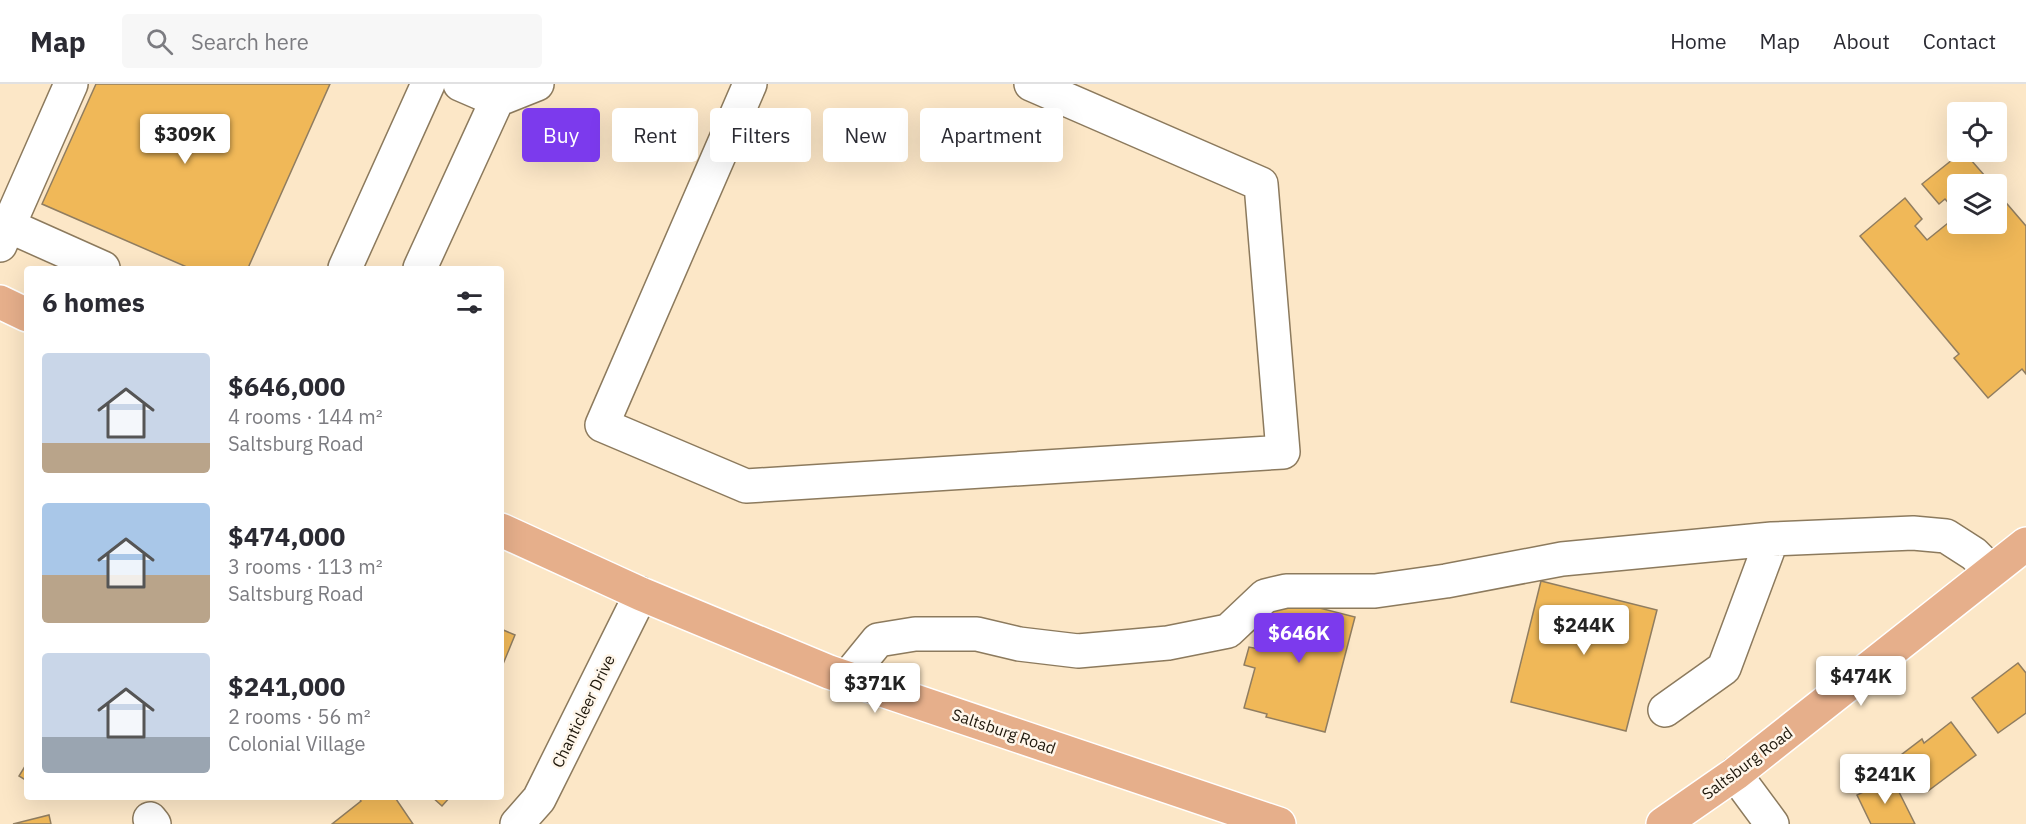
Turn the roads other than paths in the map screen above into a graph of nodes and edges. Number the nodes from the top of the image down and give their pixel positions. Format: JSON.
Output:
{"nodes":[{"id":1,"x":71,"y":84,"type":"edge"},
{"id":2,"x":428,"y":84,"type":"edge"},
{"id":3,"x":460,"y":84,"type":"edge"},
{"id":4,"x":537,"y":84,"type":"edge"},
{"id":5,"x":750,"y":84,"type":"edge"},
{"id":6,"x":1031,"y":84,"type":"edge"},
{"id":7,"x":496,"y":100,"type":"junction"},
{"id":8,"x":3,"y":231,"type":"edge"},
{"id":9,"x":98,"y":266,"type":"edge"},
{"id":10,"x":346,"y":266,"type":"edge"},
{"id":11,"x":421,"y":266,"type":"edge"},
{"id":12,"x":0,"y":302,"type":"edge"},
{"id":13,"x":24,"y":314,"type":"edge"},
{"id":14,"x":504,"y":531,"type":"edge"},
{"id":15,"x":1772,"y":539,"type":"junction"},
{"id":16,"x":2026,"y":544,"type":"edge"},
{"id":17,"x":1991,"y":571,"type":"junction"},
{"id":18,"x":641,"y":594,"type":"junction"},
{"id":19,"x":847,"y":678,"type":"junction"},
{"id":20,"x":1665,"y":710,"type":"dead end"},
{"id":21,"x":1735,"y":774,"type":"junction"},
{"id":22,"x":1260,"y":821,"type":"edge"},
{"id":23,"x":517,"y":824,"type":"edge"},
{"id":24,"x":1663,"y":824,"type":"edge"},
{"id":25,"x":1772,"y":824,"type":"edge"}],
"edges":[{"from":1,"to":8,"type":"street"},
{"from":2,"to":10,"type":"street"},
{"from":3,"to":7,"type":"street"},
{"from":4,"to":7,"type":"street"},
{"from":5,"to":6,"type":"street"},
{"from":7,"to":11,"type":"street"},
{"from":8,"to":9,"type":"street"},
{"from":12,"to":13,"type":"main road"},
{"from":14,"to":18,"type":"main road","name":"Saltsburg Road"},
{"from":15,"to":17,"type":"street"},
{"from":15,"to":19,"type":"street"},
{"from":15,"to":20,"type":"street"},
{"from":16,"to":17,"type":"main road","name":"Saltsburg Road"},
{"from":17,"to":21,"type":"main road","name":"Saltsburg Road"},
{"from":18,"to":19,"type":"main road","name":"Saltsburg Road"},
{"from":18,"to":23,"type":"street","name":"Chanticleer Drive"},
{"from":19,"to":22,"type":"main road","name":"Saltsburg Road"},
{"from":21,"to":24,"type":"main road","name":"Saltsburg Road"},
{"from":21,"to":25,"type":"street"}]}
